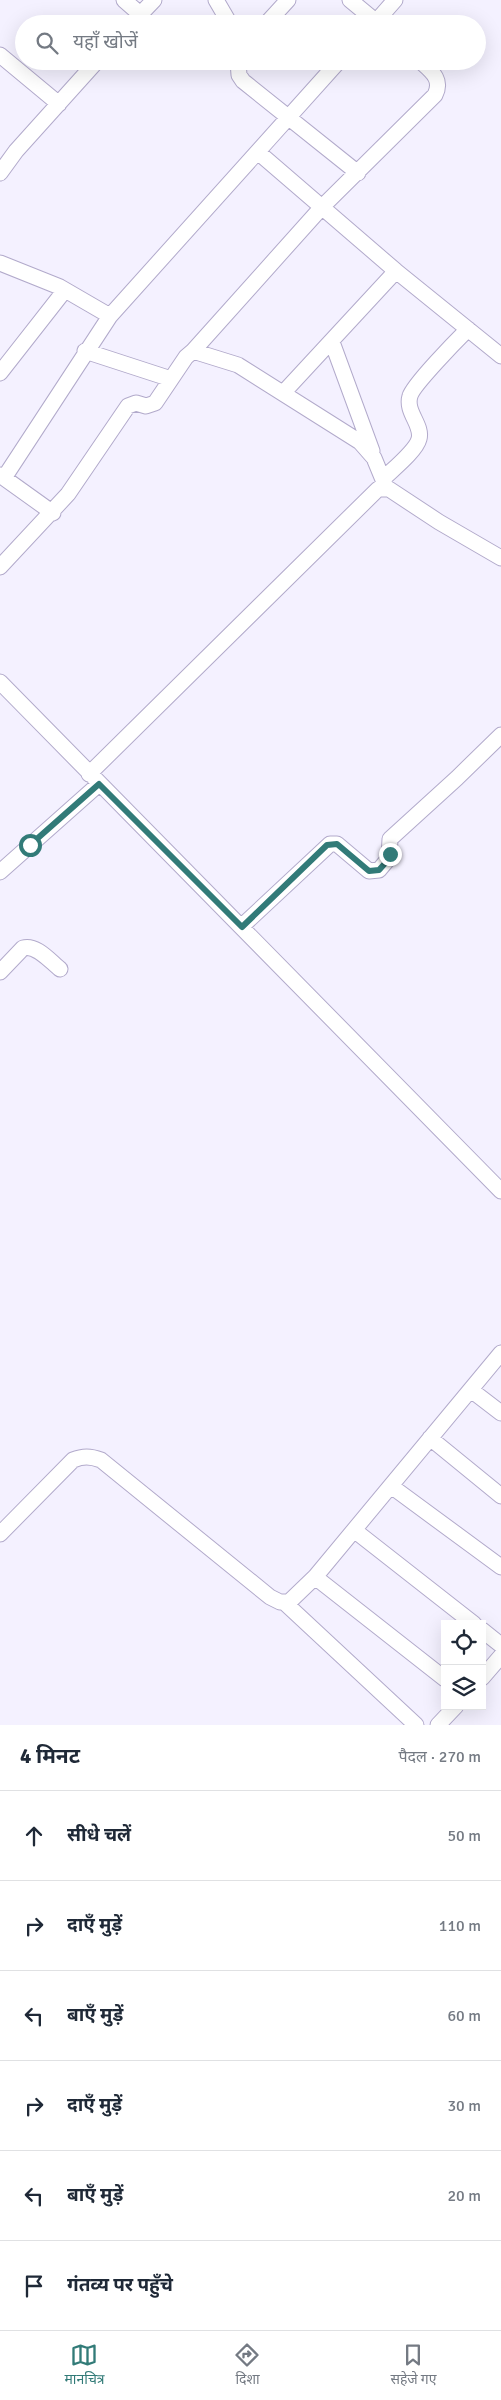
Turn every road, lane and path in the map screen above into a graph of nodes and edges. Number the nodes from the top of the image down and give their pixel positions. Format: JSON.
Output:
{"nodes":[{"id":1,"x":124,"y":0,"type":"edge"},
{"id":2,"x":154,"y":0,"type":"edge"},
{"id":3,"x":216,"y":0,"type":"edge"},
{"id":4,"x":288,"y":0,"type":"edge"},
{"id":5,"x":350,"y":0,"type":"edge"},
{"id":6,"x":395,"y":0,"type":"edge"},
{"id":7,"x":133,"y":15,"type":"edge"},
{"id":8,"x":140,"y":15,"type":"edge"},
{"id":9,"x":225,"y":15,"type":"edge"},
{"id":10,"x":274,"y":15,"type":"edge"},
{"id":11,"x":367,"y":15,"type":"edge"},
{"id":12,"x":383,"y":15,"type":"edge"},
{"id":13,"x":0,"y":55,"type":"edge"},
{"id":14,"x":15,"y":67,"type":"edge"},
{"id":15,"x":18,"y":70,"type":"edge"},
{"id":16,"x":89,"y":70,"type":"edge"},
{"id":17,"x":239,"y":70,"type":"edge"},
{"id":18,"x":331,"y":70,"type":"edge"},
{"id":19,"x":430,"y":70,"type":"edge"},
{"id":20,"x":59,"y":104,"type":"junction"},
{"id":21,"x":288,"y":116,"type":"junction"},
{"id":22,"x":259,"y":153,"type":"junction"},
{"id":23,"x":0,"y":173,"type":"edge"},
{"id":24,"x":358,"y":173,"type":"junction"},
{"id":25,"x":322,"y":207,"type":"junction"},
{"id":26,"x":0,"y":263,"type":"edge"},
{"id":27,"x":396,"y":271,"type":"junction"},
{"id":28,"x":65,"y":290,"type":"junction"},
{"id":29,"x":110,"y":316,"type":"junction"},
{"id":30,"x":468,"y":329,"type":"junction"},
{"id":31,"x":332,"y":342,"type":"junction"},
{"id":32,"x":85,"y":351,"type":"junction"},
{"id":33,"x":193,"y":351,"type":"junction"},
{"id":34,"x":501,"y":356,"type":"edge"},
{"id":35,"x":0,"y":373,"type":"edge"},
{"id":36,"x":172,"y":379,"type":"junction"},
{"id":37,"x":284,"y":392,"type":"junction"},
{"id":38,"x":374,"y":458,"type":"junction"},
{"id":39,"x":2,"y":476,"type":"edge"},
{"id":40,"x":384,"y":483,"type":"junction"},
{"id":41,"x":52,"y":513,"type":"junction"},
{"id":42,"x":501,"y":558,"type":"edge"},
{"id":43,"x":0,"y":567,"type":"edge"},
{"id":44,"x":0,"y":682,"type":"edge"},
{"id":45,"x":501,"y":735,"type":"edge"},
{"id":46,"x":94,"y":779,"type":"junction"},
{"id":47,"x":0,"y":872,"type":"edge"},
{"id":48,"x":242,"y":927,"type":"junction"},
{"id":49,"x":60,"y":969,"type":"dead end"},
{"id":50,"x":0,"y":972,"type":"edge"},
{"id":51,"x":501,"y":1191,"type":"edge"},
{"id":52,"x":501,"y":1354,"type":"edge"},
{"id":53,"x":471,"y":1390,"type":"junction"},
{"id":54,"x":501,"y":1413,"type":"edge"},
{"id":55,"x":430,"y":1438,"type":"junction"},
{"id":56,"x":391,"y":1486,"type":"junction"},
{"id":57,"x":501,"y":1496,"type":"edge"},
{"id":58,"x":354,"y":1530,"type":"junction"},
{"id":59,"x":0,"y":1534,"type":"edge"},
{"id":60,"x":501,"y":1567,"type":"edge"},
{"id":61,"x":316,"y":1577,"type":"junction"},
{"id":62,"x":285,"y":1603,"type":"junction"},
{"id":63,"x":469,"y":1620,"type":"edge"},
{"id":64,"x":486,"y":1633,"type":"edge"},
{"id":65,"x":501,"y":1644,"type":"edge"},
{"id":66,"x":501,"y":1656,"type":"edge"},
{"id":67,"x":486,"y":1673,"type":"edge"},
{"id":68,"x":441,"y":1676,"type":"edge"},
{"id":69,"x":452,"y":1710,"type":"edge"},
{"id":70,"x":416,"y":1725,"type":"edge"},
{"id":71,"x":438,"y":1725,"type":"edge"}],
"edges":[{"from":1,"to":7,"type":"street"},
{"from":2,"to":8,"type":"street"},
{"from":3,"to":9,"type":"street"},
{"from":4,"to":10,"type":"street"},
{"from":5,"to":11,"type":"street"},
{"from":6,"to":12,"type":"street"},
{"from":13,"to":14,"type":"street"},
{"from":15,"to":20,"type":"street"},
{"from":16,"to":20,"type":"street"},
{"from":17,"to":21,"type":"street"},
{"from":18,"to":21,"type":"street"},
{"from":19,"to":24,"type":"street"},
{"from":20,"to":23,"type":"street"},
{"from":21,"to":22,"type":"street"},
{"from":21,"to":24,"type":"street"},
{"from":22,"to":25,"type":"street"},
{"from":22,"to":29,"type":"street"},
{"from":24,"to":25,"type":"street"},
{"from":25,"to":27,"type":"street"},
{"from":25,"to":33,"type":"street"},
{"from":26,"to":28,"type":"street"},
{"from":27,"to":30,"type":"street"},
{"from":27,"to":31,"type":"street"},
{"from":28,"to":29,"type":"street"},
{"from":28,"to":35,"type":"street"},
{"from":29,"to":32,"type":"street"},
{"from":30,"to":34,"type":"street"},
{"from":30,"to":40,"type":"street"},
{"from":31,"to":37,"type":"street"},
{"from":31,"to":38,"type":"street"},
{"from":32,"to":36,"type":"street"},
{"from":32,"to":39,"type":"street"},
{"from":33,"to":36,"type":"street"},
{"from":33,"to":37,"type":"street"},
{"from":36,"to":41,"type":"street"},
{"from":37,"to":38,"type":"street"},
{"from":38,"to":40,"type":"street"},
{"from":39,"to":41,"type":"street"},
{"from":40,"to":42,"type":"street"},
{"from":40,"to":46,"type":"street"},
{"from":41,"to":43,"type":"street"},
{"from":44,"to":46,"type":"street"},
{"from":45,"to":48,"type":"street"},
{"from":46,"to":47,"type":"street"},
{"from":46,"to":48,"type":"street"},
{"from":48,"to":51,"type":"street"},
{"from":49,"to":50,"type":"street"},
{"from":52,"to":53,"type":"street"},
{"from":53,"to":54,"type":"street"},
{"from":53,"to":55,"type":"street"},
{"from":55,"to":56,"type":"street"},
{"from":55,"to":57,"type":"street"},
{"from":56,"to":58,"type":"street"},
{"from":56,"to":60,"type":"street"},
{"from":58,"to":61,"type":"street"},
{"from":58,"to":63,"type":"street"},
{"from":59,"to":62,"type":"street"},
{"from":61,"to":62,"type":"street"},
{"from":61,"to":68,"type":"street"},
{"from":62,"to":70,"type":"street"},
{"from":64,"to":65,"type":"street"},
{"from":66,"to":67,"type":"street"},
{"from":69,"to":71,"type":"street"}]}
